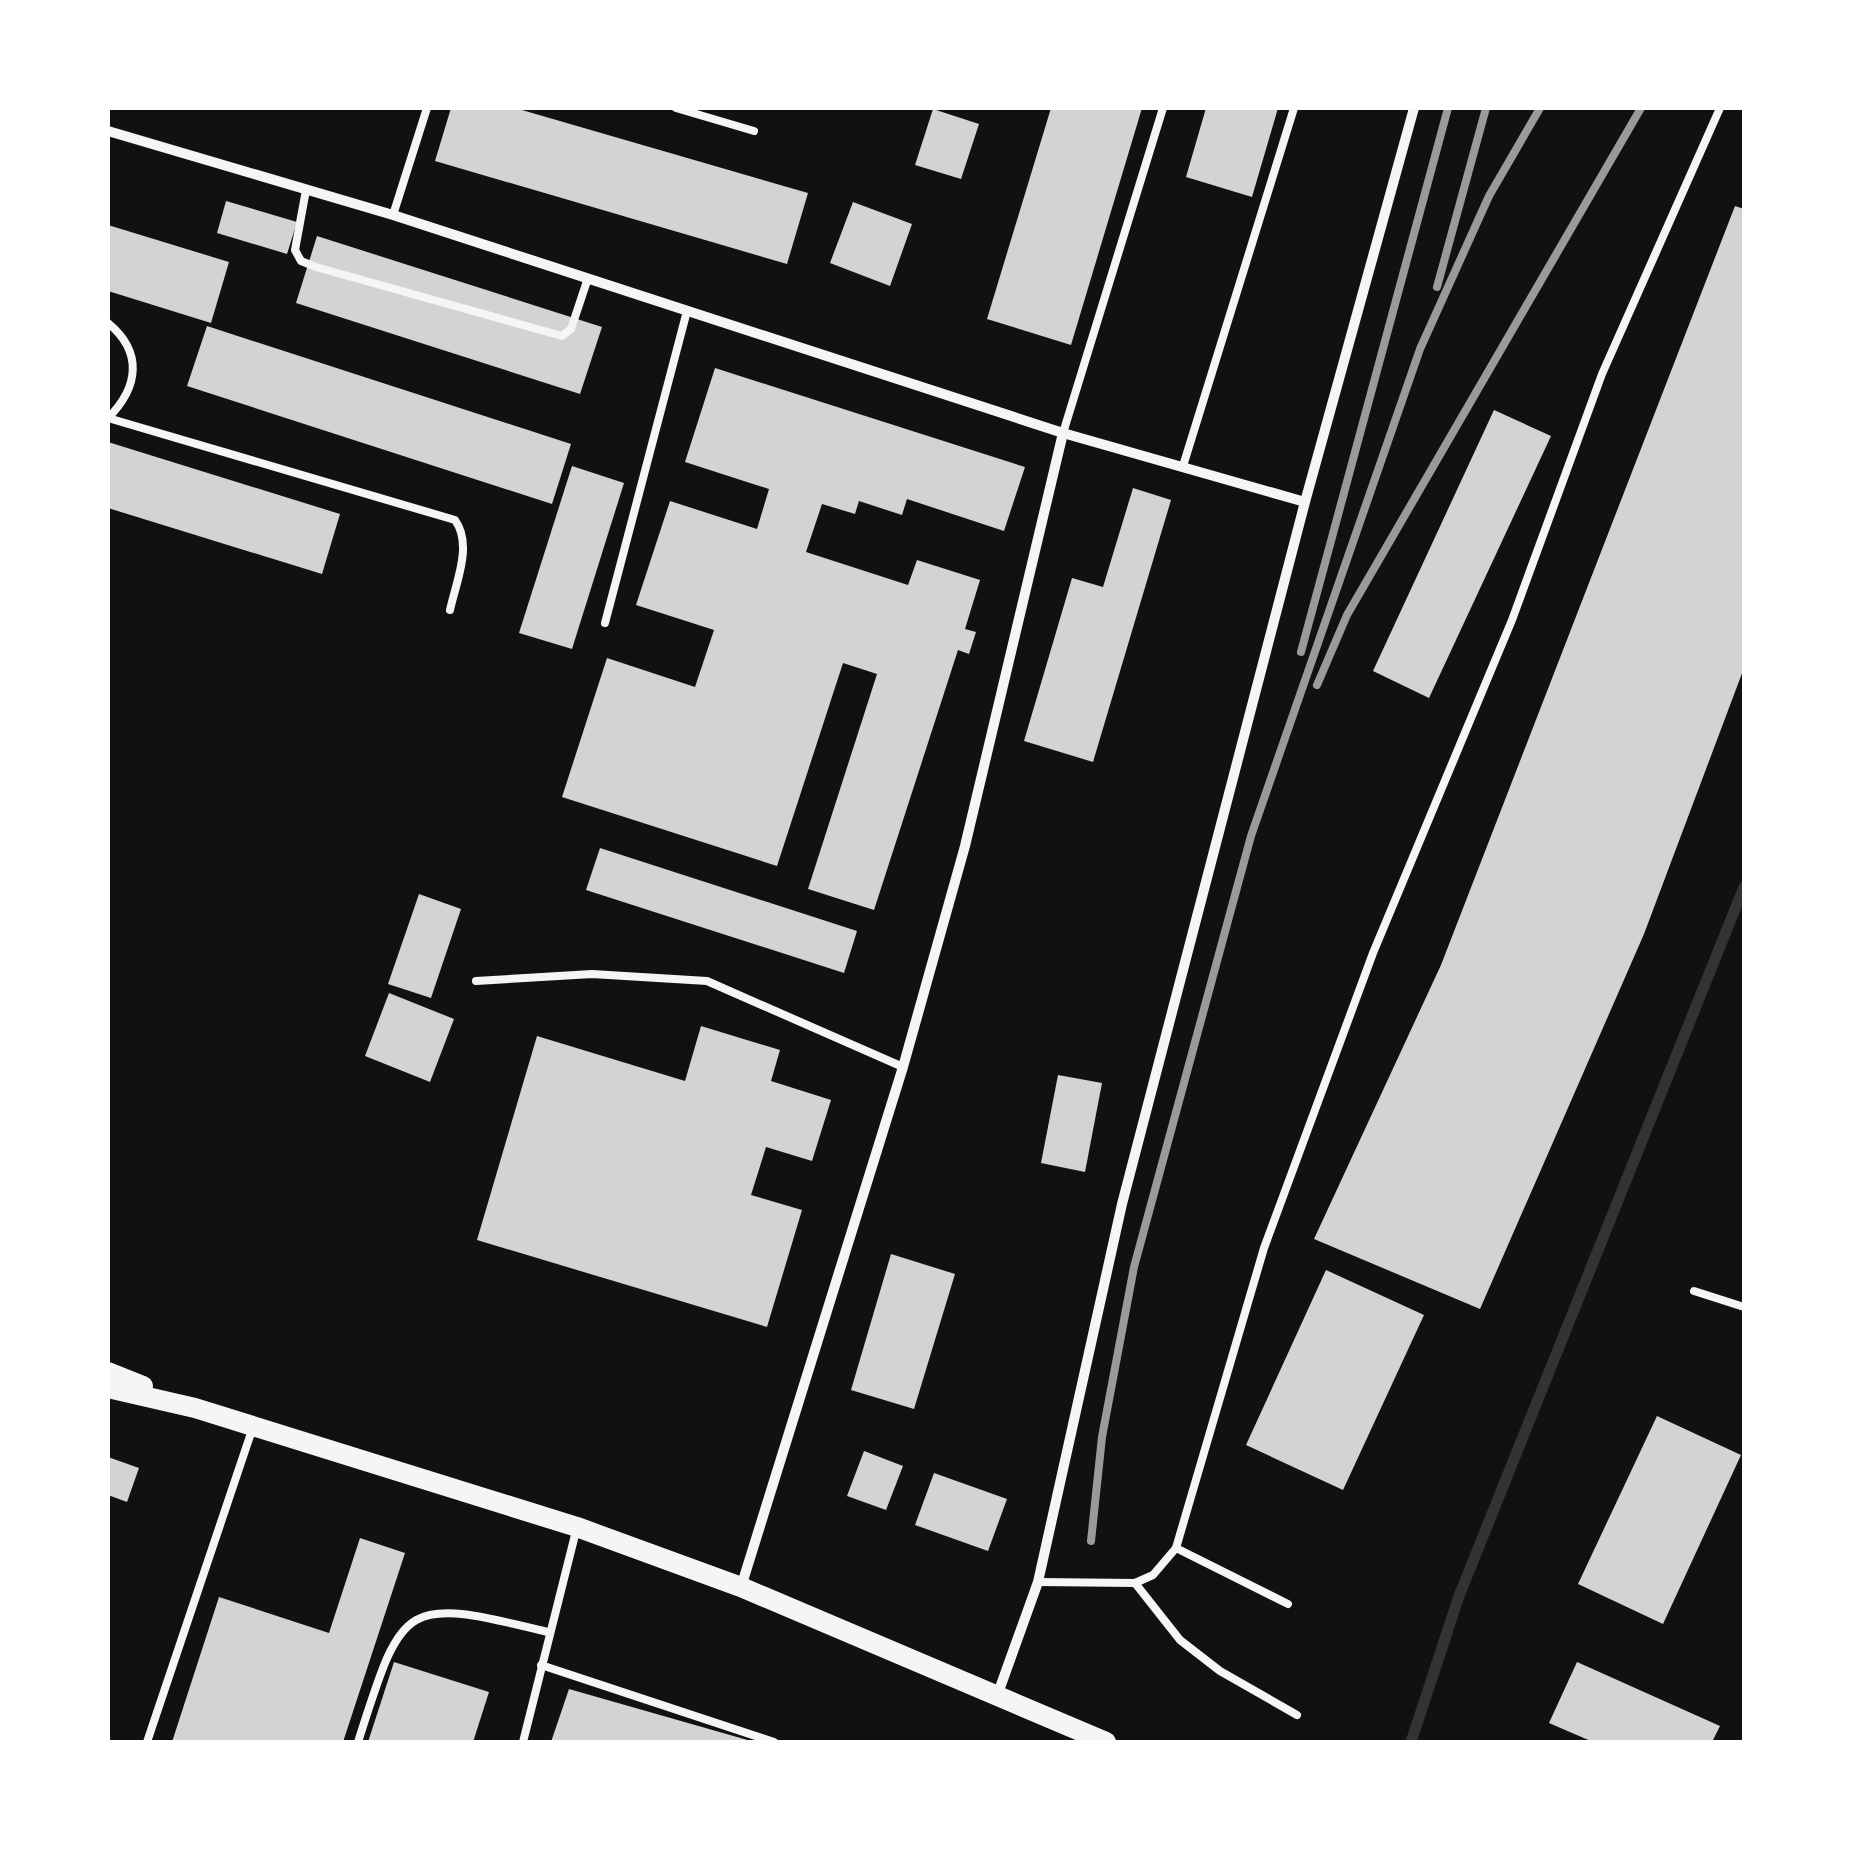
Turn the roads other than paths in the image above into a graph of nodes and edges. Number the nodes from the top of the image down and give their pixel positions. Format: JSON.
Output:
{"nodes":[{"id":1,"x":427,"y":108,"type":"edge"},
{"id":2,"x":676,"y":108,"type":"edge"},
{"id":3,"x":1163,"y":108,"type":"edge"},
{"id":4,"x":1294,"y":108,"type":"edge"},
{"id":5,"x":1414,"y":108,"type":"edge"},
{"id":6,"x":1720,"y":108,"type":"edge"},
{"id":7,"x":108,"y":131,"type":"edge"},
{"id":8,"x":754,"y":131,"type":"dead end"},
{"id":9,"x":306,"y":190,"type":"junction"},
{"id":10,"x":392,"y":215,"type":"junction"},
{"id":11,"x":588,"y":278,"type":"junction"},
{"id":12,"x":688,"y":311,"type":"junction"},
{"id":13,"x":108,"y":323,"type":"edge"},
{"id":14,"x":108,"y":418,"type":"edge"},
{"id":15,"x":1062,"y":432,"type":"junction"},
{"id":16,"x":1183,"y":466,"type":"junction"},
{"id":17,"x":1305,"y":502,"type":"junction"},
{"id":18,"x":450,"y":610,"type":"dead end"},
{"id":19,"x":604,"y":622,"type":"dead end"},
{"id":20,"x":476,"y":981,"type":"dead end"},
{"id":21,"x":903,"y":1066,"type":"junction"},
{"id":22,"x":1694,"y":1291,"type":"dead end"},
{"id":23,"x":1744,"y":1307,"type":"edge"},
{"id":24,"x":108,"y":1372,"type":"edge"},
{"id":25,"x":108,"y":1388,"type":"edge"},
{"id":26,"x":195,"y":1408,"type":"junction"},
{"id":27,"x":254,"y":1426,"type":"junction"},
{"id":28,"x":577,"y":1527,"type":"junction"},
{"id":29,"x":1176,"y":1548,"type":"junction"},
{"id":30,"x":1038,"y":1582,"type":"junction"},
{"id":31,"x":1135,"y":1583,"type":"junction"},
{"id":32,"x":741,"y":1586,"type":"junction"},
{"id":33,"x":1288,"y":1604,"type":"dead end"},
{"id":34,"x":548,"y":1632,"type":"junction"},
{"id":35,"x":541,"y":1665,"type":"junction"},
{"id":36,"x":996,"y":1697,"type":"junction"},
{"id":37,"x":1297,"y":1715,"type":"dead end"},
{"id":38,"x":1099,"y":1741,"type":"edge"},
{"id":39,"x":148,"y":1742,"type":"edge"},
{"id":40,"x":358,"y":1742,"type":"edge"},
{"id":41,"x":523,"y":1742,"type":"edge"},
{"id":42,"x":774,"y":1742,"type":"edge"}],
"edges":[{"from":1,"to":10,"type":"lane"},
{"from":2,"to":8,"type":"lane"},
{"from":3,"to":15,"type":"lane"},
{"from":4,"to":16,"type":"lane"},
{"from":5,"to":17,"type":"street"},
{"from":6,"to":29,"type":"lane"},
{"from":7,"to":9,"type":"street"},
{"from":9,"to":10,"type":"street"},
{"from":9,"to":11,"type":"lane"},
{"from":10,"to":11,"type":"street"},
{"from":11,"to":12,"type":"street"},
{"from":12,"to":15,"type":"street"},
{"from":12,"to":19,"type":"lane"},
{"from":13,"to":14,"type":"lane"},
{"from":14,"to":18,"type":"lane"},
{"from":15,"to":16,"type":"street"},
{"from":15,"to":21,"type":"street"},
{"from":16,"to":17,"type":"street"},
{"from":17,"to":30,"type":"street"},
{"from":20,"to":21,"type":"lane"},
{"from":21,"to":32,"type":"street"},
{"from":22,"to":23,"type":"lane"},
{"from":24,"to":26,"type":"main road"},
{"from":25,"to":26,"type":"main road"},
{"from":26,"to":27,"type":"main road"},
{"from":27,"to":28,"type":"main road"},
{"from":27,"to":39,"type":"lane"},
{"from":28,"to":32,"type":"main road"},
{"from":28,"to":34,"type":"lane"},
{"from":29,"to":31,"type":"lane"},
{"from":29,"to":33,"type":"lane"},
{"from":30,"to":31,"type":"lane"},
{"from":30,"to":36,"type":"street"},
{"from":31,"to":37,"type":"lane"},
{"from":32,"to":36,"type":"main road"},
{"from":34,"to":35,"type":"lane"},
{"from":34,"to":40,"type":"lane"},
{"from":35,"to":41,"type":"lane"},
{"from":35,"to":42,"type":"lane"},
{"from":36,"to":38,"type":"main road"}]}
